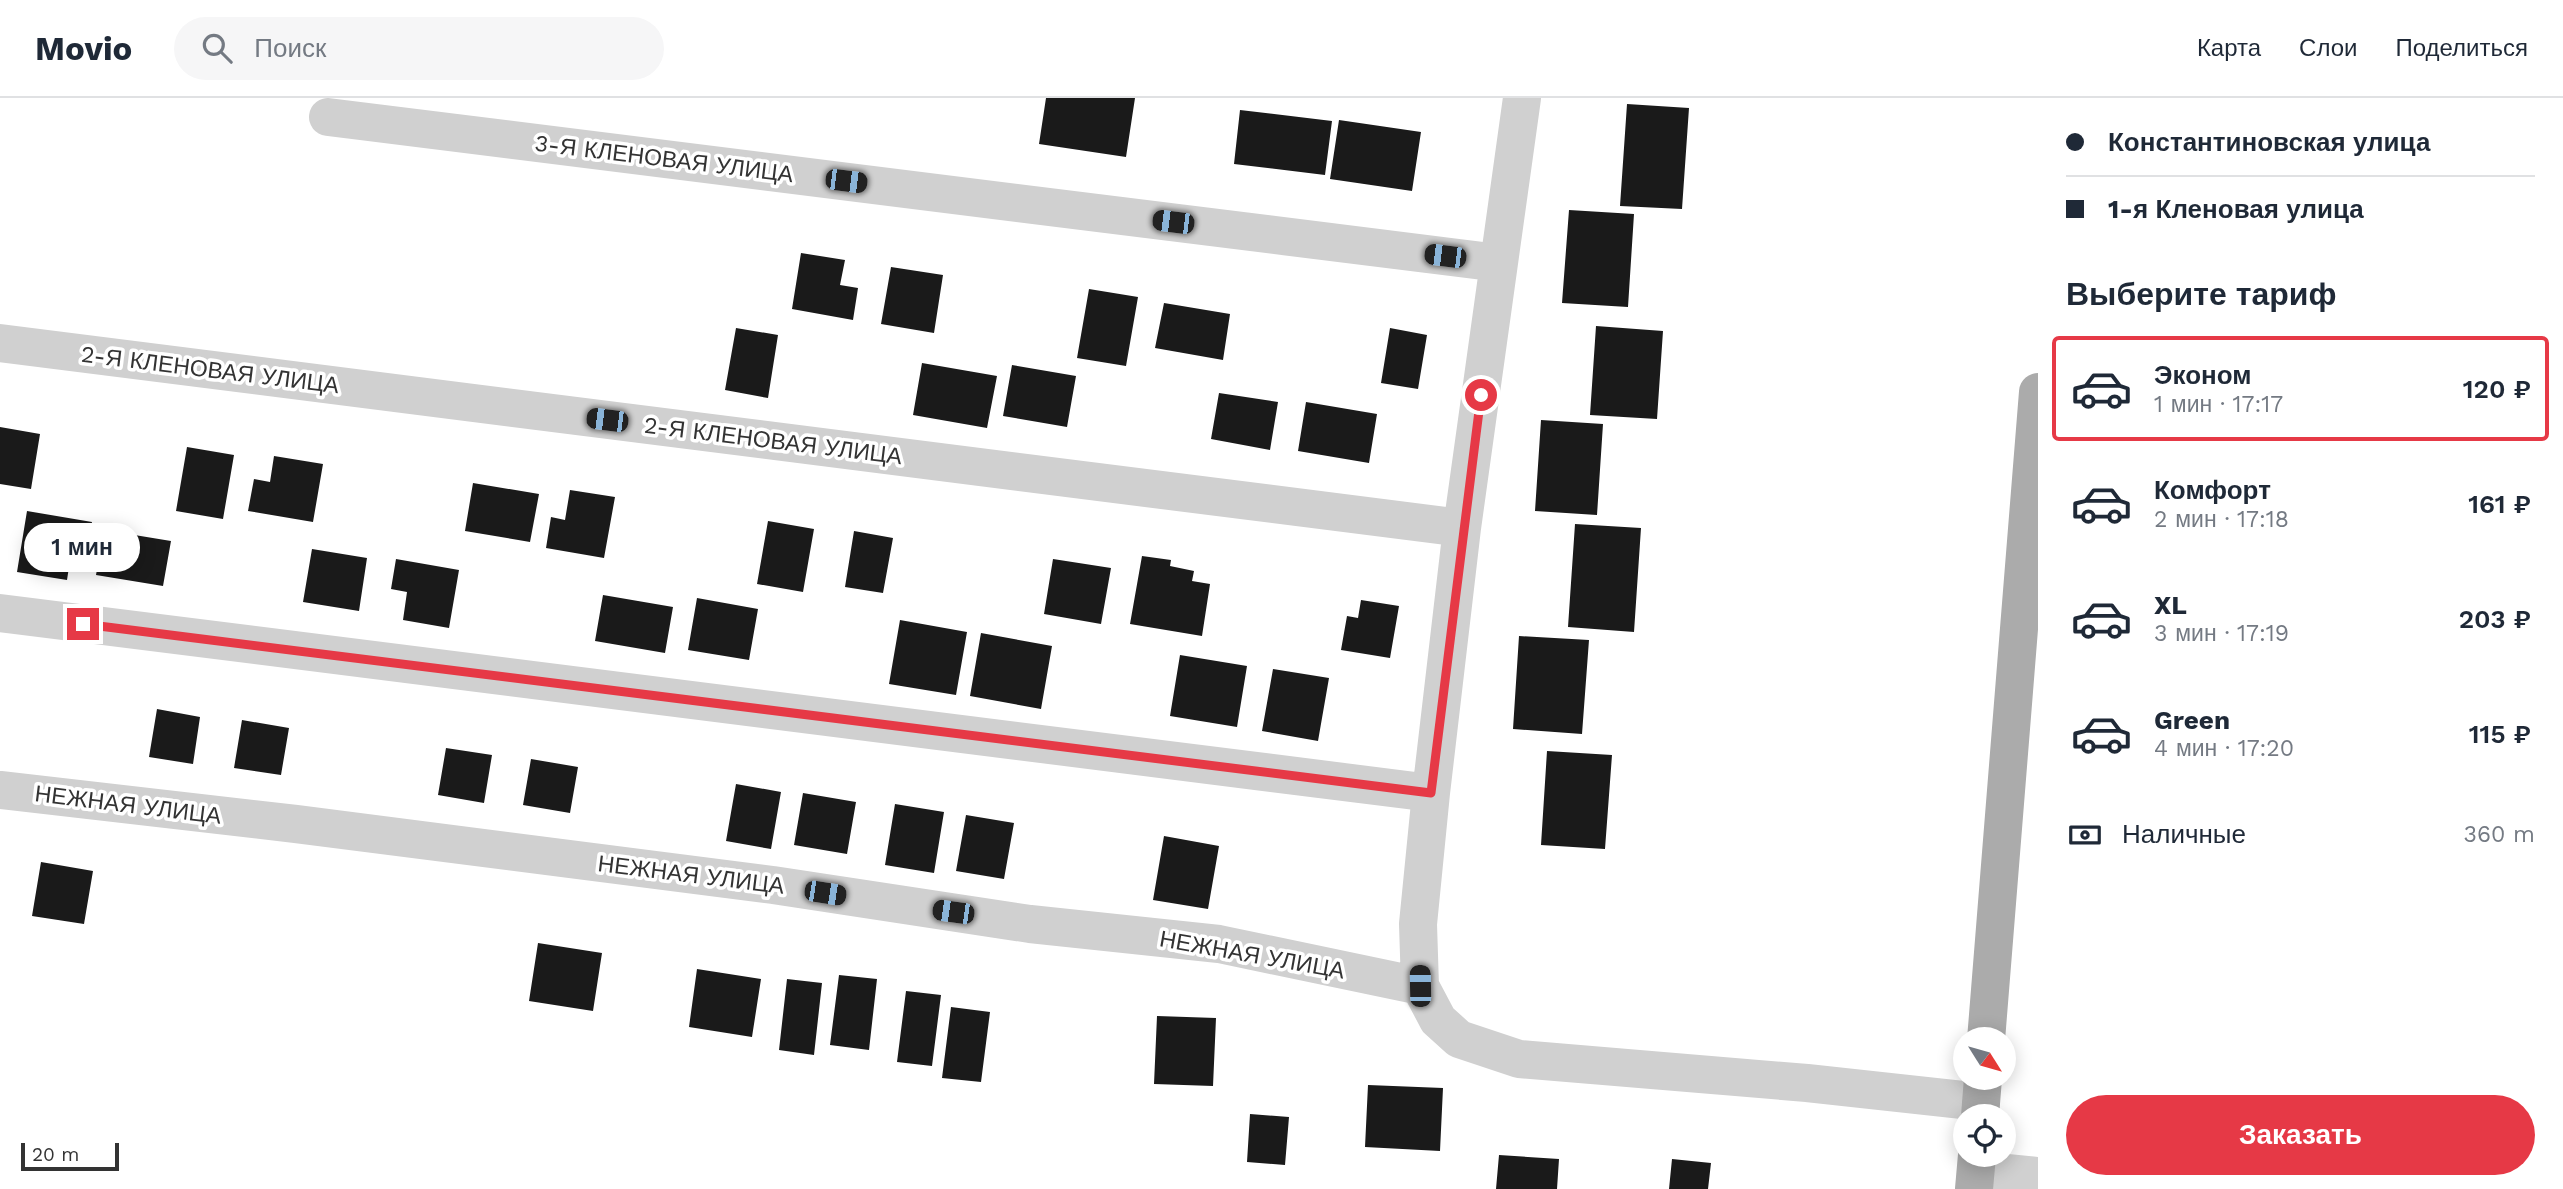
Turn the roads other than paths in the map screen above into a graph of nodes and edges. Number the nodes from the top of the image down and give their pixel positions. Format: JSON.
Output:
{"nodes":[{"id":1,"x":1522,"y":98,"type":"edge"},
{"id":2,"x":328,"y":117,"type":"dead end"},
{"id":3,"x":1499,"y":263,"type":"junction"},
{"id":4,"x":0,"y":343,"type":"edge"},
{"id":5,"x":2038,"y":392,"type":"edge"},
{"id":6,"x":1462,"y":528,"type":"junction"},
{"id":7,"x":0,"y":614,"type":"edge"},
{"id":8,"x":0,"y":790,"type":"edge"},
{"id":9,"x":1431,"y":793,"type":"junction"},
{"id":10,"x":1420,"y":986,"type":"junction"},
{"id":11,"x":1987,"y":1027,"type":"edge"},
{"id":12,"x":1981,"y":1099,"type":"edge"},
{"id":13,"x":1975,"y":1171,"type":"edge"},
{"id":14,"x":2038,"y":1176,"type":"edge"}],
"edges":[{"from":1,"to":3,"type":"street"},
{"from":2,"to":3,"type":"street","name":"3-Я КЛЕНОВАЯ УЛИЦА"},
{"from":3,"to":6,"type":"street"},
{"from":4,"to":6,"type":"street","name":"2-Я КЛЕНОВАЯ УЛИЦА"},
{"from":5,"to":11,"type":"main road"},
{"from":6,"to":9,"type":"street"},
{"from":7,"to":9,"type":"street"},
{"from":8,"to":10,"type":"street","name":"НЕЖНАЯ УЛИЦА"},
{"from":9,"to":10,"type":"street"},
{"from":10,"to":12,"type":"street"},
{"from":13,"to":14,"type":"street"}]}
